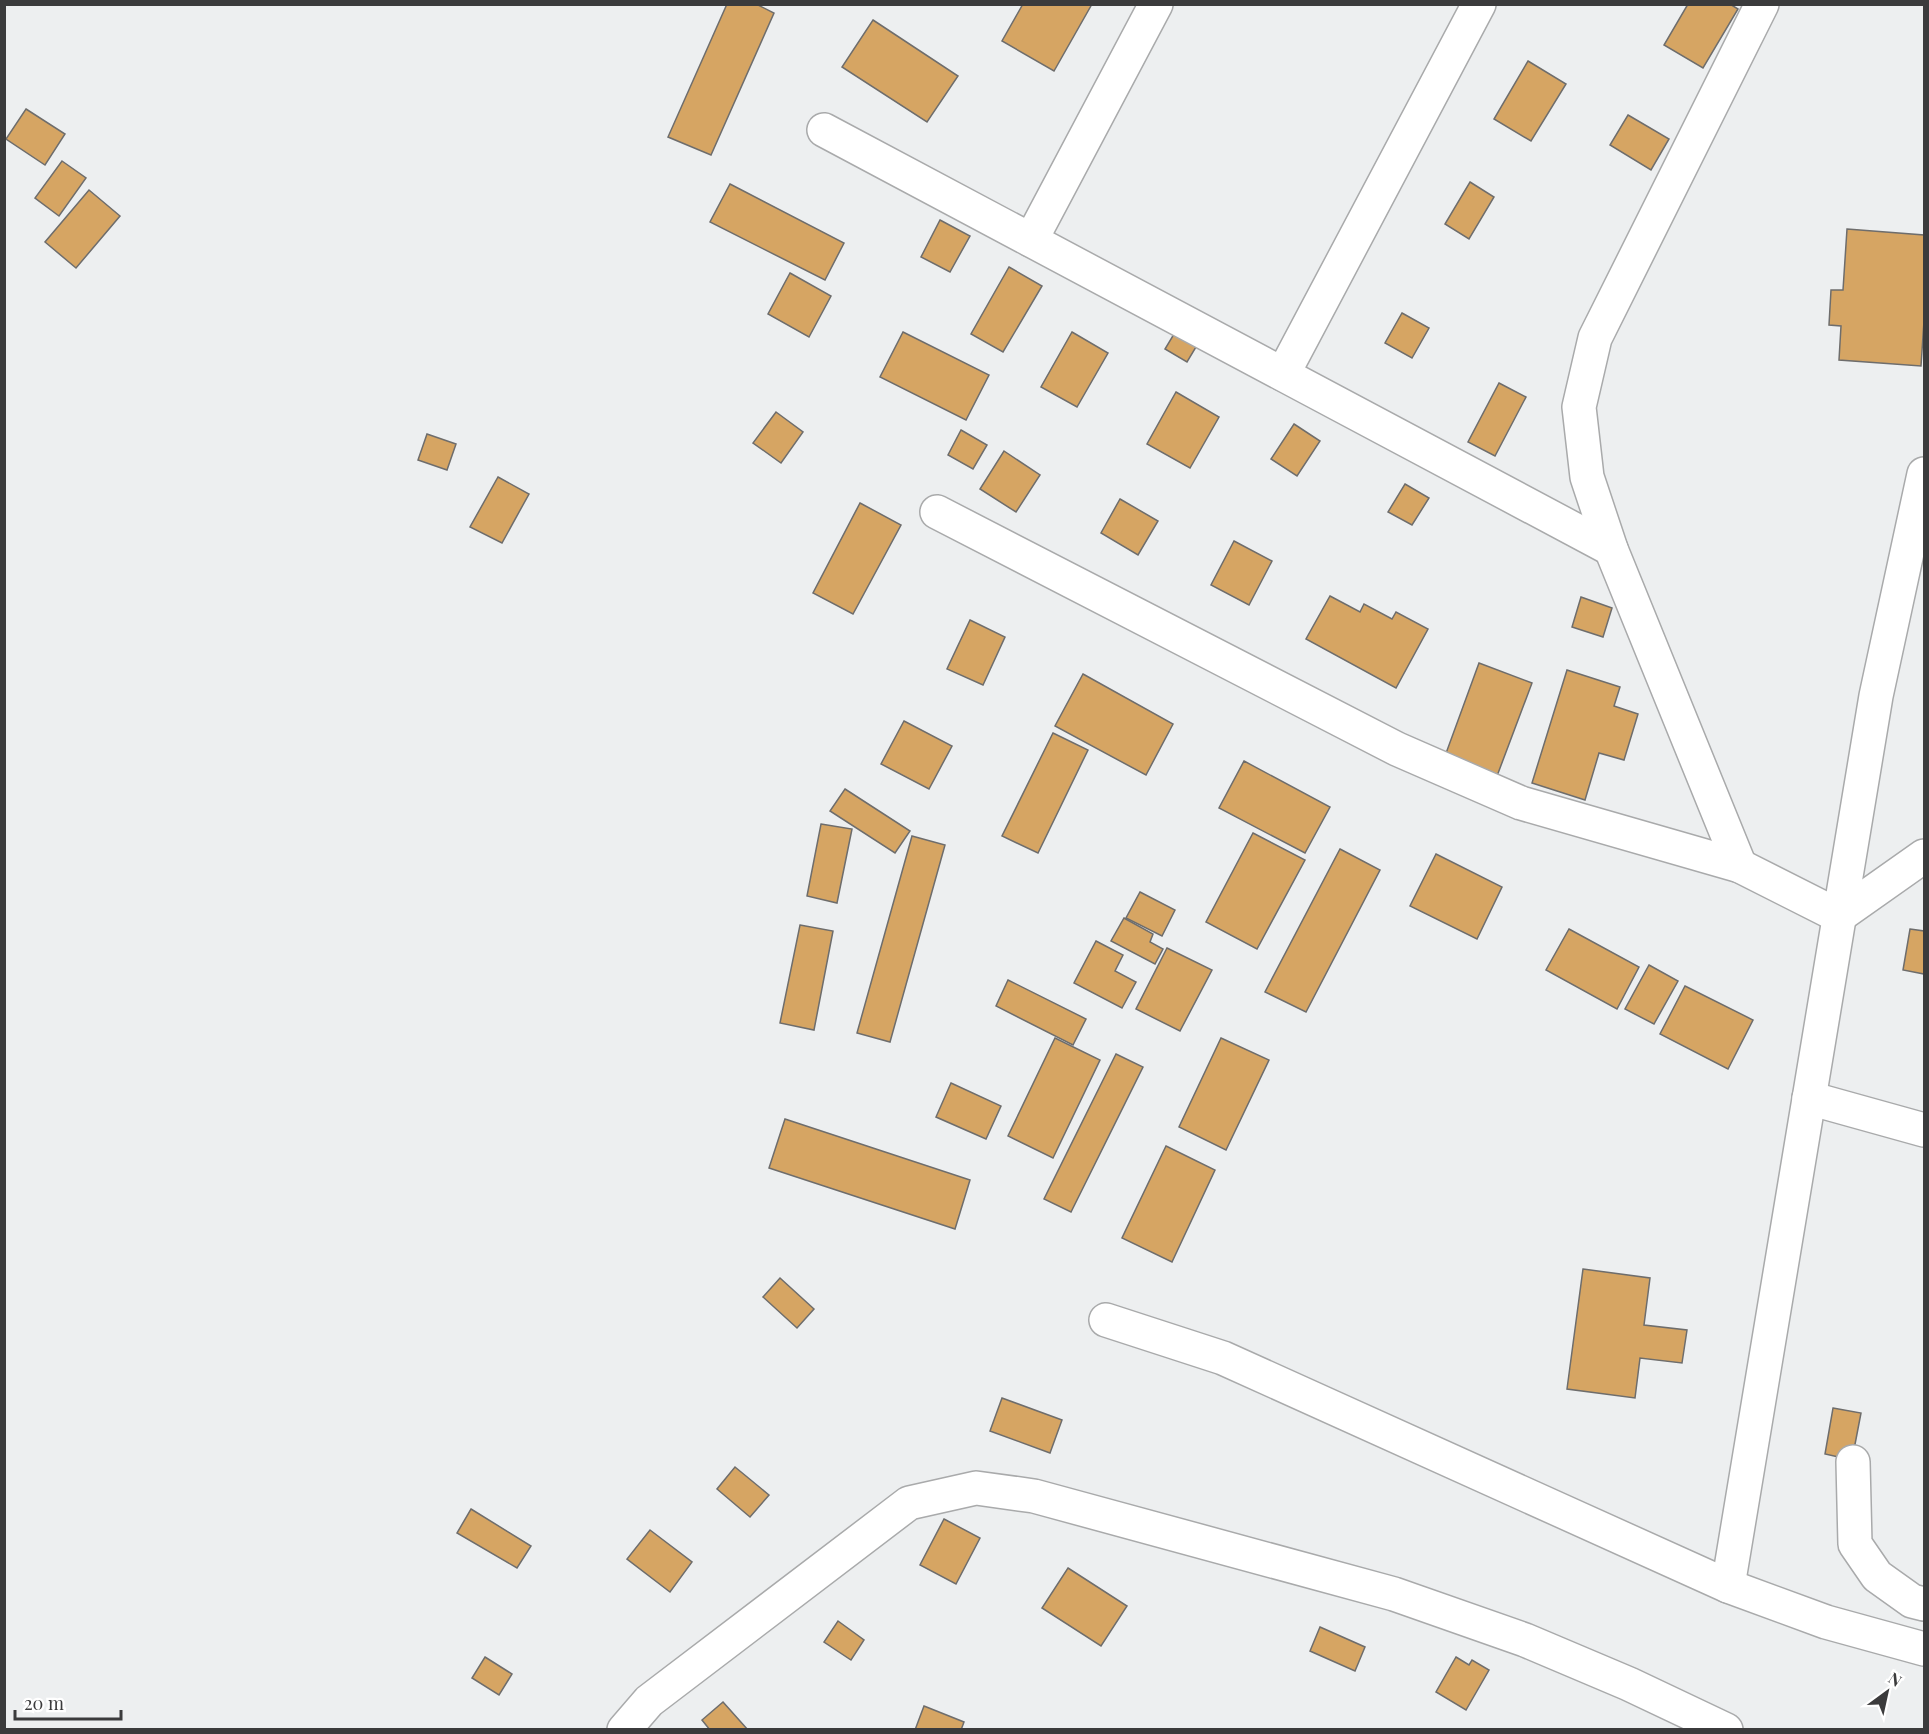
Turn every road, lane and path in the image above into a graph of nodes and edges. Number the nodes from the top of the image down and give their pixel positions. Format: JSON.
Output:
{"nodes":[{"id":1,"x":1156,"y":4,"type":"edge"},
{"id":2,"x":1479,"y":4,"type":"edge"},
{"id":3,"x":1762,"y":4,"type":"edge"},
{"id":4,"x":824,"y":130,"type":"dead end"},
{"id":5,"x":1031,"y":240,"type":"junction"},
{"id":6,"x":1283,"y":374,"type":"junction"},
{"id":7,"x":1924,"y":474,"type":"edge"},
{"id":8,"x":937,"y":512,"type":"dead end"},
{"id":9,"x":1611,"y":549,"type":"junction"},
{"id":10,"x":1924,"y":855,"type":"edge"},
{"id":11,"x":1740,"y":866,"type":"junction"},
{"id":12,"x":1839,"y":916,"type":"junction"},
{"id":13,"x":1809,"y":1098,"type":"junction"},
{"id":14,"x":1924,"y":1130,"type":"edge"},
{"id":15,"x":1106,"y":1320,"type":"dead end"},
{"id":16,"x":1853,"y":1462,"type":"dead end"},
{"id":17,"x":1728,"y":1586,"type":"junction"},
{"id":18,"x":1924,"y":1604,"type":"edge"},
{"id":19,"x":1924,"y":1649,"type":"edge"},
{"id":20,"x":624,"y":1730,"type":"edge"},
{"id":21,"x":1726,"y":1730,"type":"edge"}],
"edges":[{"from":1,"to":5,"type":"street"},
{"from":2,"to":6,"type":"street"},
{"from":3,"to":9,"type":"street"},
{"from":4,"to":5,"type":"street"},
{"from":5,"to":6,"type":"street"},
{"from":6,"to":9,"type":"street"},
{"from":7,"to":12,"type":"street"},
{"from":8,"to":11,"type":"street"},
{"from":9,"to":11,"type":"street"},
{"from":10,"to":12,"type":"street"},
{"from":11,"to":12,"type":"street"},
{"from":12,"to":13,"type":"street"},
{"from":13,"to":14,"type":"street"},
{"from":13,"to":17,"type":"street"},
{"from":15,"to":17,"type":"street"},
{"from":16,"to":18,"type":"street"},
{"from":17,"to":19,"type":"street"},
{"from":20,"to":21,"type":"street"}]}
